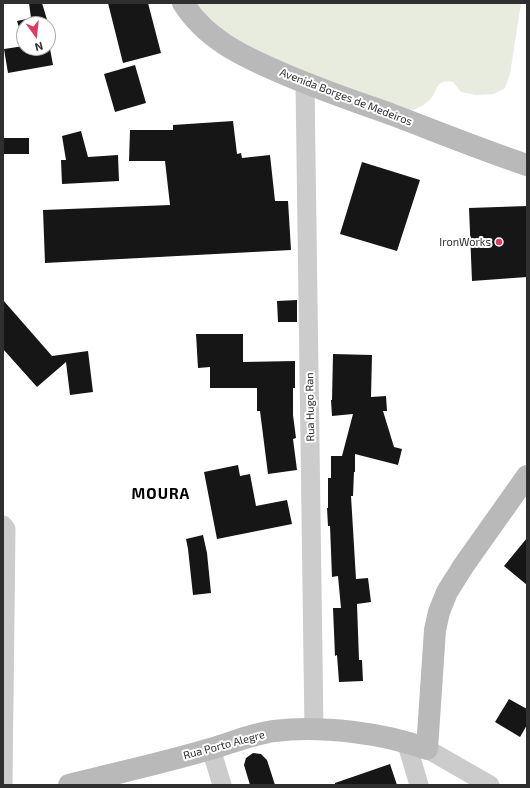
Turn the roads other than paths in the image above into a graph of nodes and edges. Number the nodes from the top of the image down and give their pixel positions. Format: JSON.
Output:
{"nodes":[{"id":1,"x":183,"y":3,"type":"edge"},
{"id":2,"x":305,"y":84,"type":"junction"},
{"id":3,"x":527,"y":165,"type":"edge"},
{"id":4,"x":527,"y":476,"type":"edge"},
{"id":5,"x":3,"y":525,"type":"edge"},
{"id":6,"x":314,"y":730,"type":"junction"},
{"id":7,"x":406,"y":742,"type":"junction"},
{"id":8,"x":211,"y":749,"type":"junction"},
{"id":9,"x":427,"y":749,"type":"junction"},
{"id":10,"x":3,"y":785,"type":"edge"},
{"id":11,"x":69,"y":785,"type":"edge"},
{"id":12,"x":222,"y":785,"type":"edge"},
{"id":13,"x":418,"y":785,"type":"edge"},
{"id":14,"x":490,"y":785,"type":"edge"}],
"edges":[{"from":1,"to":2,"type":"street","name":"Avenida Borges de Medeiros"},
{"from":2,"to":3,"type":"street","name":"Avenida Borges de Medeiros"},
{"from":2,"to":6,"type":"street","name":"Rua Hugo Ran"},
{"from":4,"to":9,"type":"street"},
{"from":5,"to":10,"type":"street"},
{"from":6,"to":7,"type":"street","name":"Rua Porto Alegre"},
{"from":6,"to":8,"type":"street","name":"Rua Porto Alegre"},
{"from":7,"to":9,"type":"street","name":"Rua Porto Alegre"},
{"from":7,"to":13,"type":"street"},
{"from":8,"to":11,"type":"street","name":"Rua Porto Alegre"},
{"from":8,"to":12,"type":"street"},
{"from":9,"to":14,"type":"street","name":"Rua Porto Alegre"}]}
